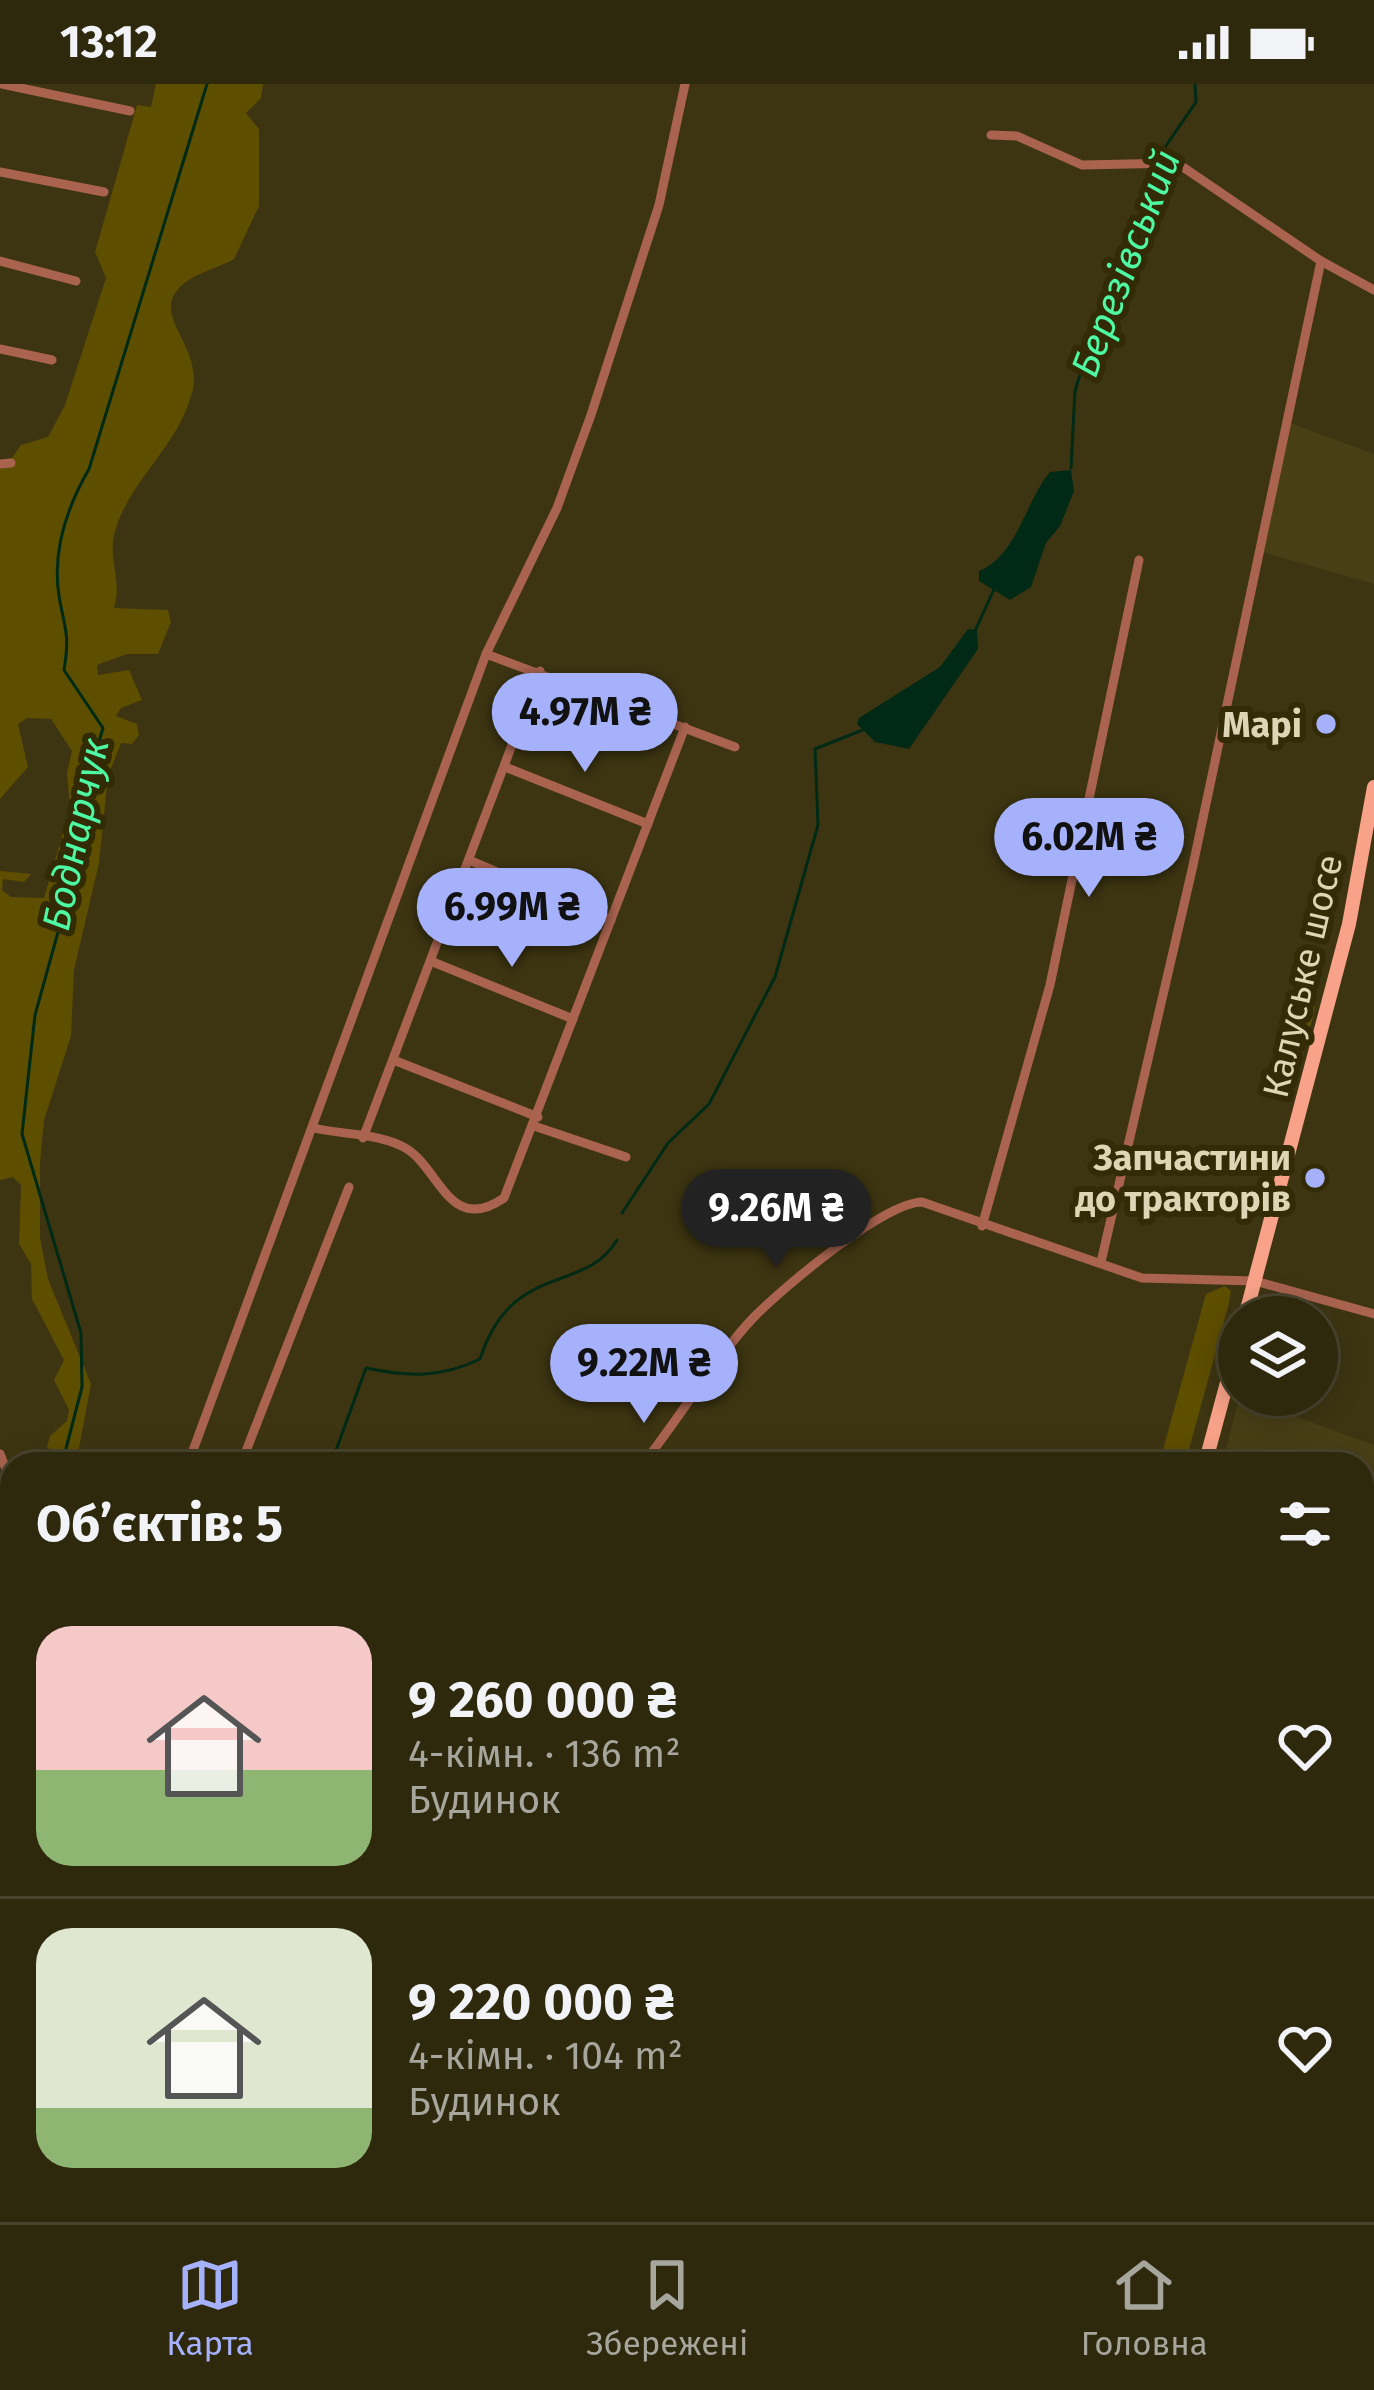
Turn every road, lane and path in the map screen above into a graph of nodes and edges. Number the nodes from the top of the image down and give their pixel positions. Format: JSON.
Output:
{"nodes":[{"id":1,"x":2,"y":84,"type":"edge"},
{"id":2,"x":685,"y":84,"type":"edge"},
{"id":3,"x":130,"y":111,"type":"dead end"},
{"id":4,"x":991,"y":135,"type":"dead end"},
{"id":5,"x":0,"y":172,"type":"edge"},
{"id":6,"x":104,"y":192,"type":"dead end"},
{"id":7,"x":0,"y":261,"type":"edge"},
{"id":8,"x":1321,"y":261,"type":"junction"},
{"id":9,"x":76,"y":281,"type":"dead end"},
{"id":10,"x":1374,"y":290,"type":"edge"},
{"id":11,"x":0,"y":349,"type":"edge"},
{"id":12,"x":52,"y":360,"type":"dead end"},
{"id":13,"x":1139,"y":560,"type":"dead end"},
{"id":14,"x":486,"y":654,"type":"junction"},
{"id":15,"x":540,"y":671,"type":"junction"},
{"id":16,"x":685,"y":727,"type":"junction"},
{"id":17,"x":735,"y":747,"type":"dead end"},
{"id":18,"x":505,"y":767,"type":"junction"},
{"id":19,"x":1374,"y":787,"type":"edge"},
{"id":20,"x":648,"y":824,"type":"junction"},
{"id":21,"x":471,"y":862,"type":"junction"},
{"id":22,"x":611,"y":920,"type":"junction"},
{"id":23,"x":433,"y":962,"type":"junction"},
{"id":24,"x":573,"y":1019,"type":"junction"},
{"id":25,"x":396,"y":1061,"type":"junction"},
{"id":26,"x":536,"y":1121,"type":"junction"},
{"id":27,"x":314,"y":1129,"type":"junction"},
{"id":28,"x":362,"y":1138,"type":"junction"},
{"id":29,"x":626,"y":1156,"type":"dead end"},
{"id":30,"x":349,"y":1187,"type":"dead end"},
{"id":31,"x":982,"y":1226,"type":"junction"},
{"id":32,"x":1101,"y":1262,"type":"junction"},
{"id":33,"x":1255,"y":1280,"type":"junction"},
{"id":34,"x":1251,"y":1296,"type":"edge"},
{"id":35,"x":1374,"y":1314,"type":"edge"},
{"id":36,"x":1218,"y":1416,"type":"edge"},
{"id":37,"x":193,"y":1452,"type":"edge"},
{"id":38,"x":246,"y":1452,"type":"edge"},
{"id":39,"x":652,"y":1452,"type":"edge"},
{"id":40,"x":1208,"y":1452,"type":"edge"}],
"edges":[{"from":1,"to":3,"type":"street"},
{"from":2,"to":14,"type":"street"},
{"from":4,"to":8,"type":"street"},
{"from":5,"to":6,"type":"street"},
{"from":7,"to":9,"type":"street"},
{"from":8,"to":10,"type":"street"},
{"from":8,"to":32,"type":"street"},
{"from":11,"to":12,"type":"street"},
{"from":13,"to":31,"type":"street"},
{"from":14,"to":15,"type":"street"},
{"from":14,"to":27,"type":"street"},
{"from":15,"to":16,"type":"street"},
{"from":15,"to":18,"type":"street"},
{"from":16,"to":17,"type":"street"},
{"from":16,"to":20,"type":"street"},
{"from":18,"to":20,"type":"street"},
{"from":18,"to":21,"type":"street"},
{"from":19,"to":33,"type":"main road","name":"Калуське шосе"},
{"from":20,"to":22,"type":"street"},
{"from":21,"to":22,"type":"street"},
{"from":21,"to":23,"type":"street"},
{"from":22,"to":24,"type":"street"},
{"from":23,"to":24,"type":"street"},
{"from":23,"to":25,"type":"street"},
{"from":24,"to":26,"type":"street"},
{"from":25,"to":26,"type":"street"},
{"from":25,"to":28,"type":"street"},
{"from":26,"to":28,"type":"street"},
{"from":26,"to":29,"type":"street"},
{"from":27,"to":28,"type":"street"},
{"from":27,"to":37,"type":"street"},
{"from":30,"to":38,"type":"street"},
{"from":31,"to":32,"type":"street"},
{"from":31,"to":39,"type":"street"},
{"from":32,"to":33,"type":"street"},
{"from":33,"to":34,"type":"main road","name":"Калуське шосе"},
{"from":33,"to":35,"type":"street"},
{"from":36,"to":40,"type":"main road"}]}
